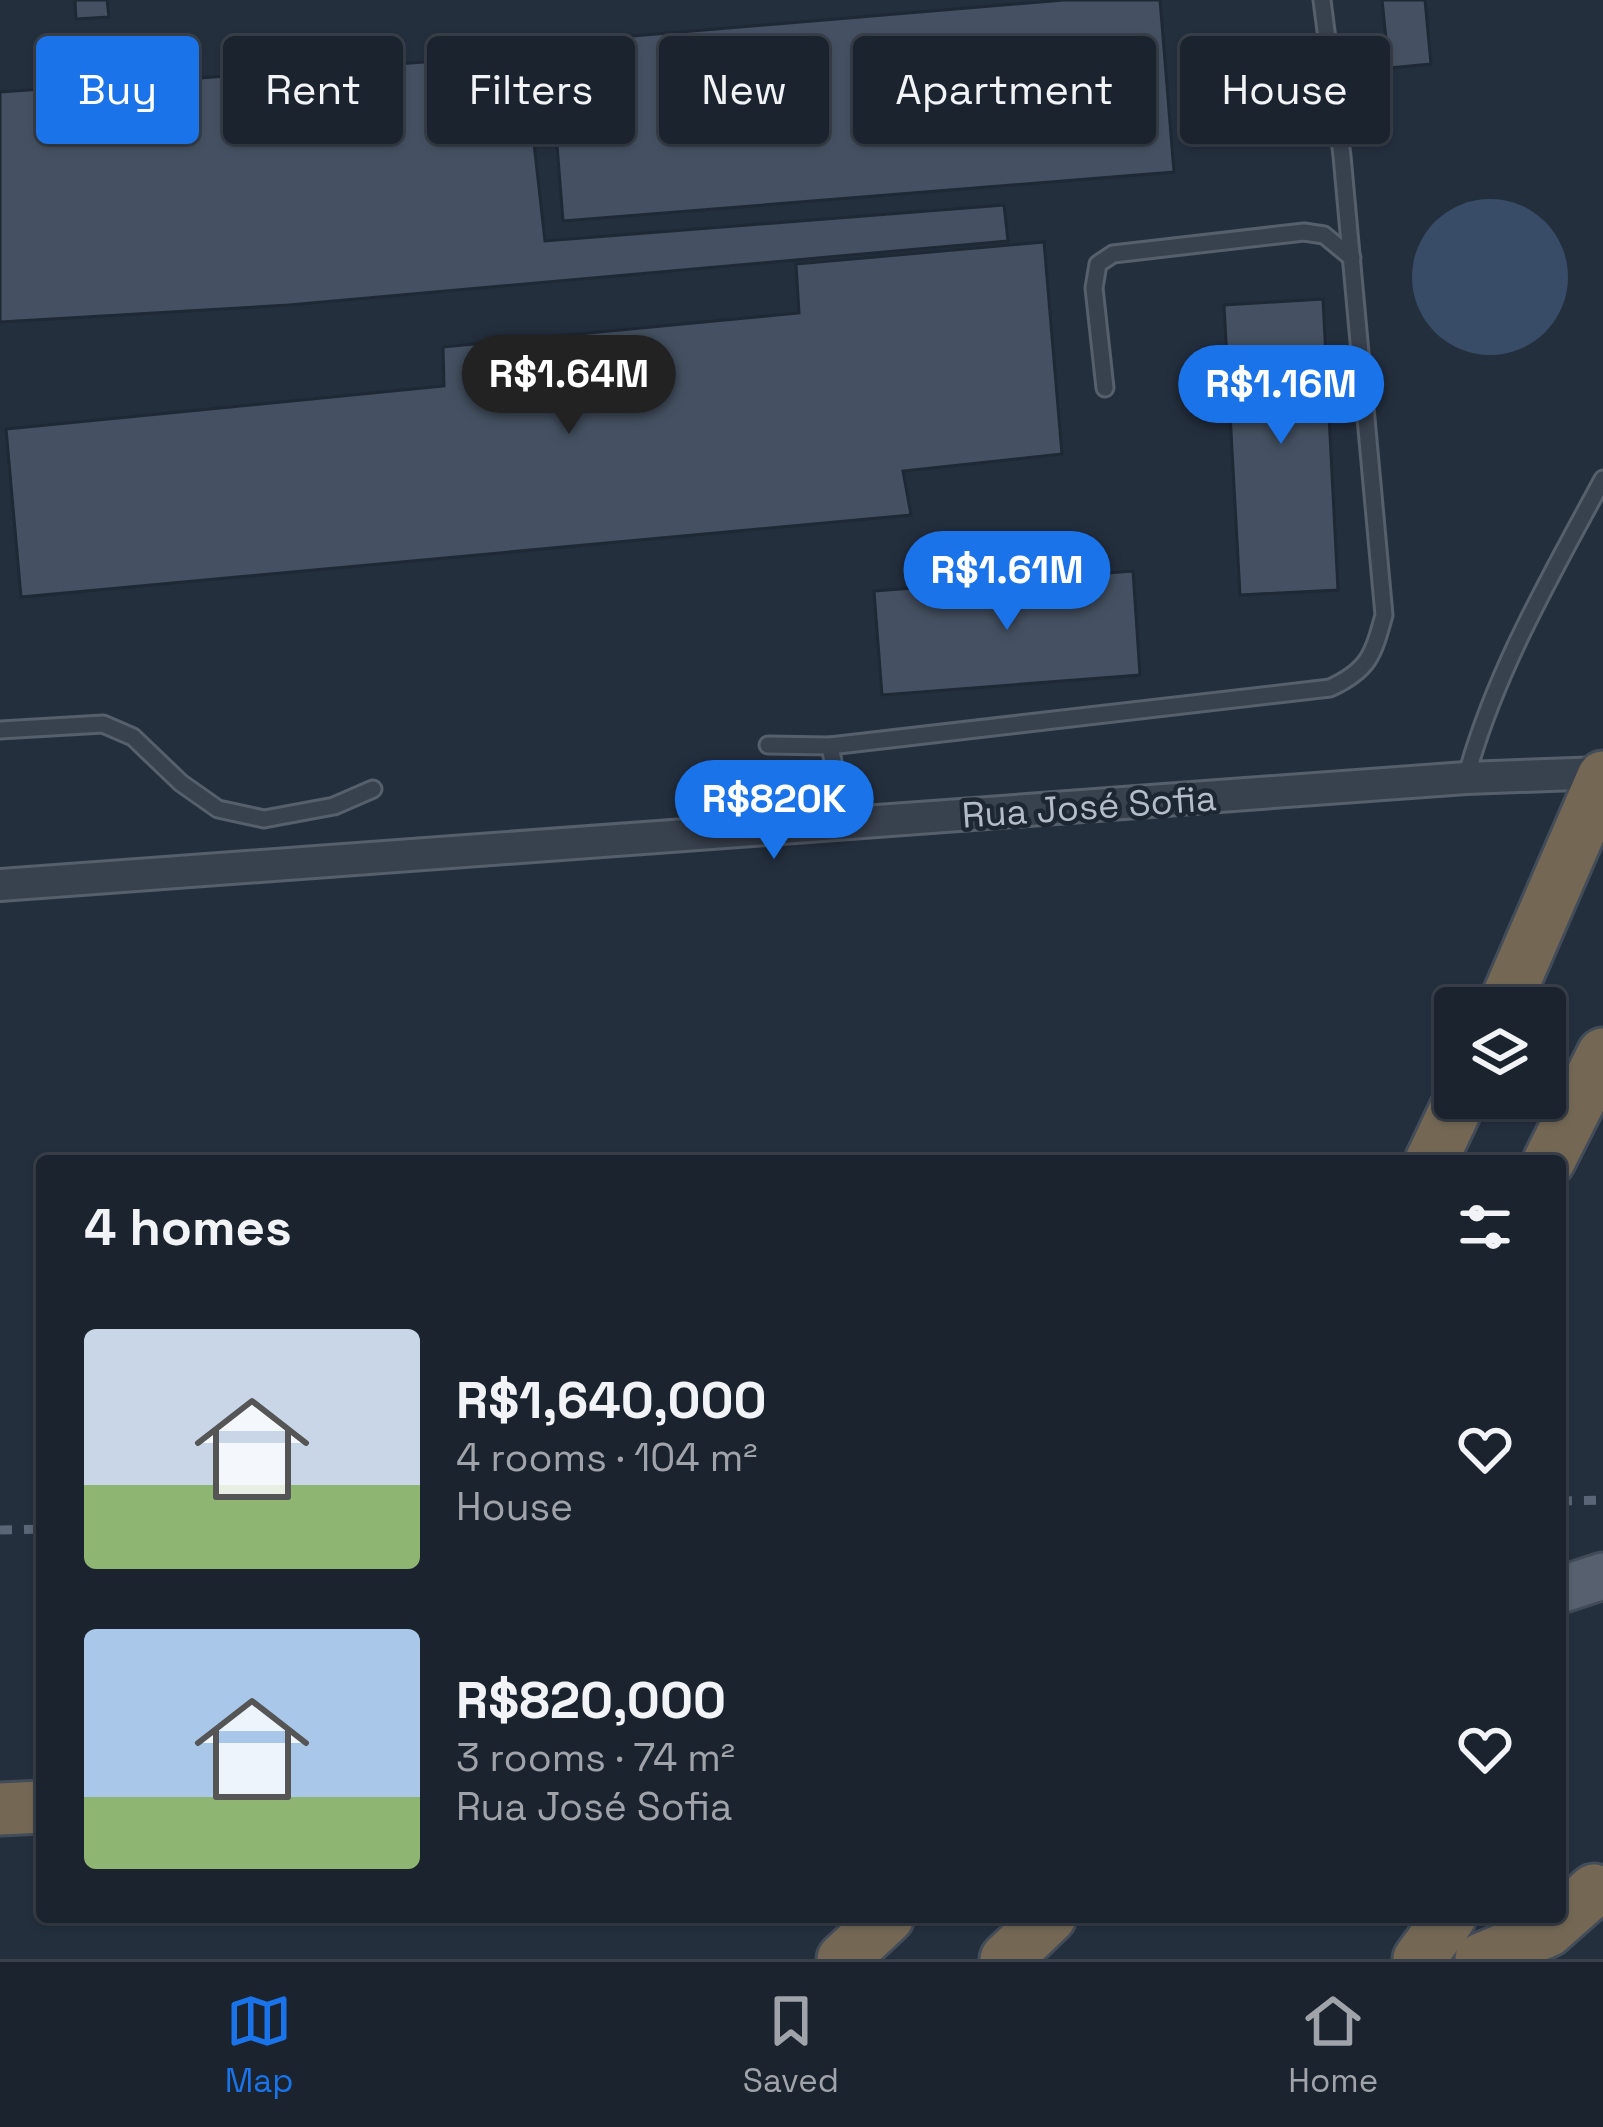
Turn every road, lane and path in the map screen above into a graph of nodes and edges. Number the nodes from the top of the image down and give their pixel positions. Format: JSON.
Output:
{"nodes":[{"id":1,"x":1322,"y":0,"type":"edge"},
{"id":2,"x":1352,"y":258,"type":"junction"},
{"id":3,"x":1105,"y":388,"type":"dead end"},
{"id":4,"x":1603,"y":479,"type":"edge"},
{"id":5,"x":0,"y":730,"type":"edge"},
{"id":6,"x":768,"y":745,"type":"dead end"},
{"id":7,"x":830,"y":746,"type":"junction"},
{"id":8,"x":1603,"y":775,"type":"edge"},
{"id":9,"x":1466,"y":778,"type":"junction"},
{"id":10,"x":373,"y":790,"type":"dead end"},
{"id":11,"x":845,"y":824,"type":"junction"},
{"id":12,"x":0,"y":885,"type":"edge"},
{"id":13,"x":1512,"y":987,"type":"edge"},
{"id":14,"x":1603,"y":1054,"type":"edge"},
{"id":15,"x":1451,"y":1119,"type":"edge"},
{"id":16,"x":1434,"y":1155,"type":"edge"},
{"id":17,"x":1552,"y":1155,"type":"edge"},
{"id":18,"x":1603,"y":1576,"type":"edge"},
{"id":19,"x":1566,"y":1588,"type":"edge"},
{"id":20,"x":36,"y":1807,"type":"edge"},
{"id":21,"x":0,"y":1809,"type":"edge"},
{"id":22,"x":1586,"y":1886,"type":"edge"},
{"id":23,"x":1566,"y":1910,"type":"edge"},
{"id":24,"x":882,"y":1923,"type":"edge"},
{"id":25,"x":1044,"y":1923,"type":"edge"},
{"id":26,"x":1446,"y":1923,"type":"edge"},
{"id":27,"x":1555,"y":1923,"type":"edge"},
{"id":28,"x":843,"y":1959,"type":"edge"},
{"id":29,"x":1006,"y":1959,"type":"edge"},
{"id":30,"x":1419,"y":1959,"type":"edge"},
{"id":31,"x":1481,"y":1959,"type":"edge"}],
"edges":[{"from":1,"to":2,"type":"lane"},
{"from":2,"to":3,"type":"lane"},
{"from":2,"to":7,"type":"lane"},
{"from":4,"to":9,"type":"lane"},
{"from":5,"to":10,"type":"lane"},
{"from":6,"to":7,"type":"lane"},
{"from":7,"to":11,"type":"lane"},
{"from":8,"to":9,"type":"street","name":"Rua José Sofia"},
{"from":8,"to":13,"type":"highway"},
{"from":9,"to":11,"type":"street","name":"Rua José Sofia"},
{"from":11,"to":12,"type":"street","name":"Rua José Sofia"},
{"from":14,"to":17,"type":"highway"},
{"from":15,"to":16,"type":"highway"},
{"from":18,"to":19,"type":"main road"},
{"from":20,"to":21,"type":"highway"},
{"from":22,"to":23,"type":"highway"},
{"from":24,"to":28,"type":"highway"},
{"from":25,"to":29,"type":"highway"},
{"from":26,"to":30,"type":"highway"},
{"from":27,"to":31,"type":"highway"}]}
